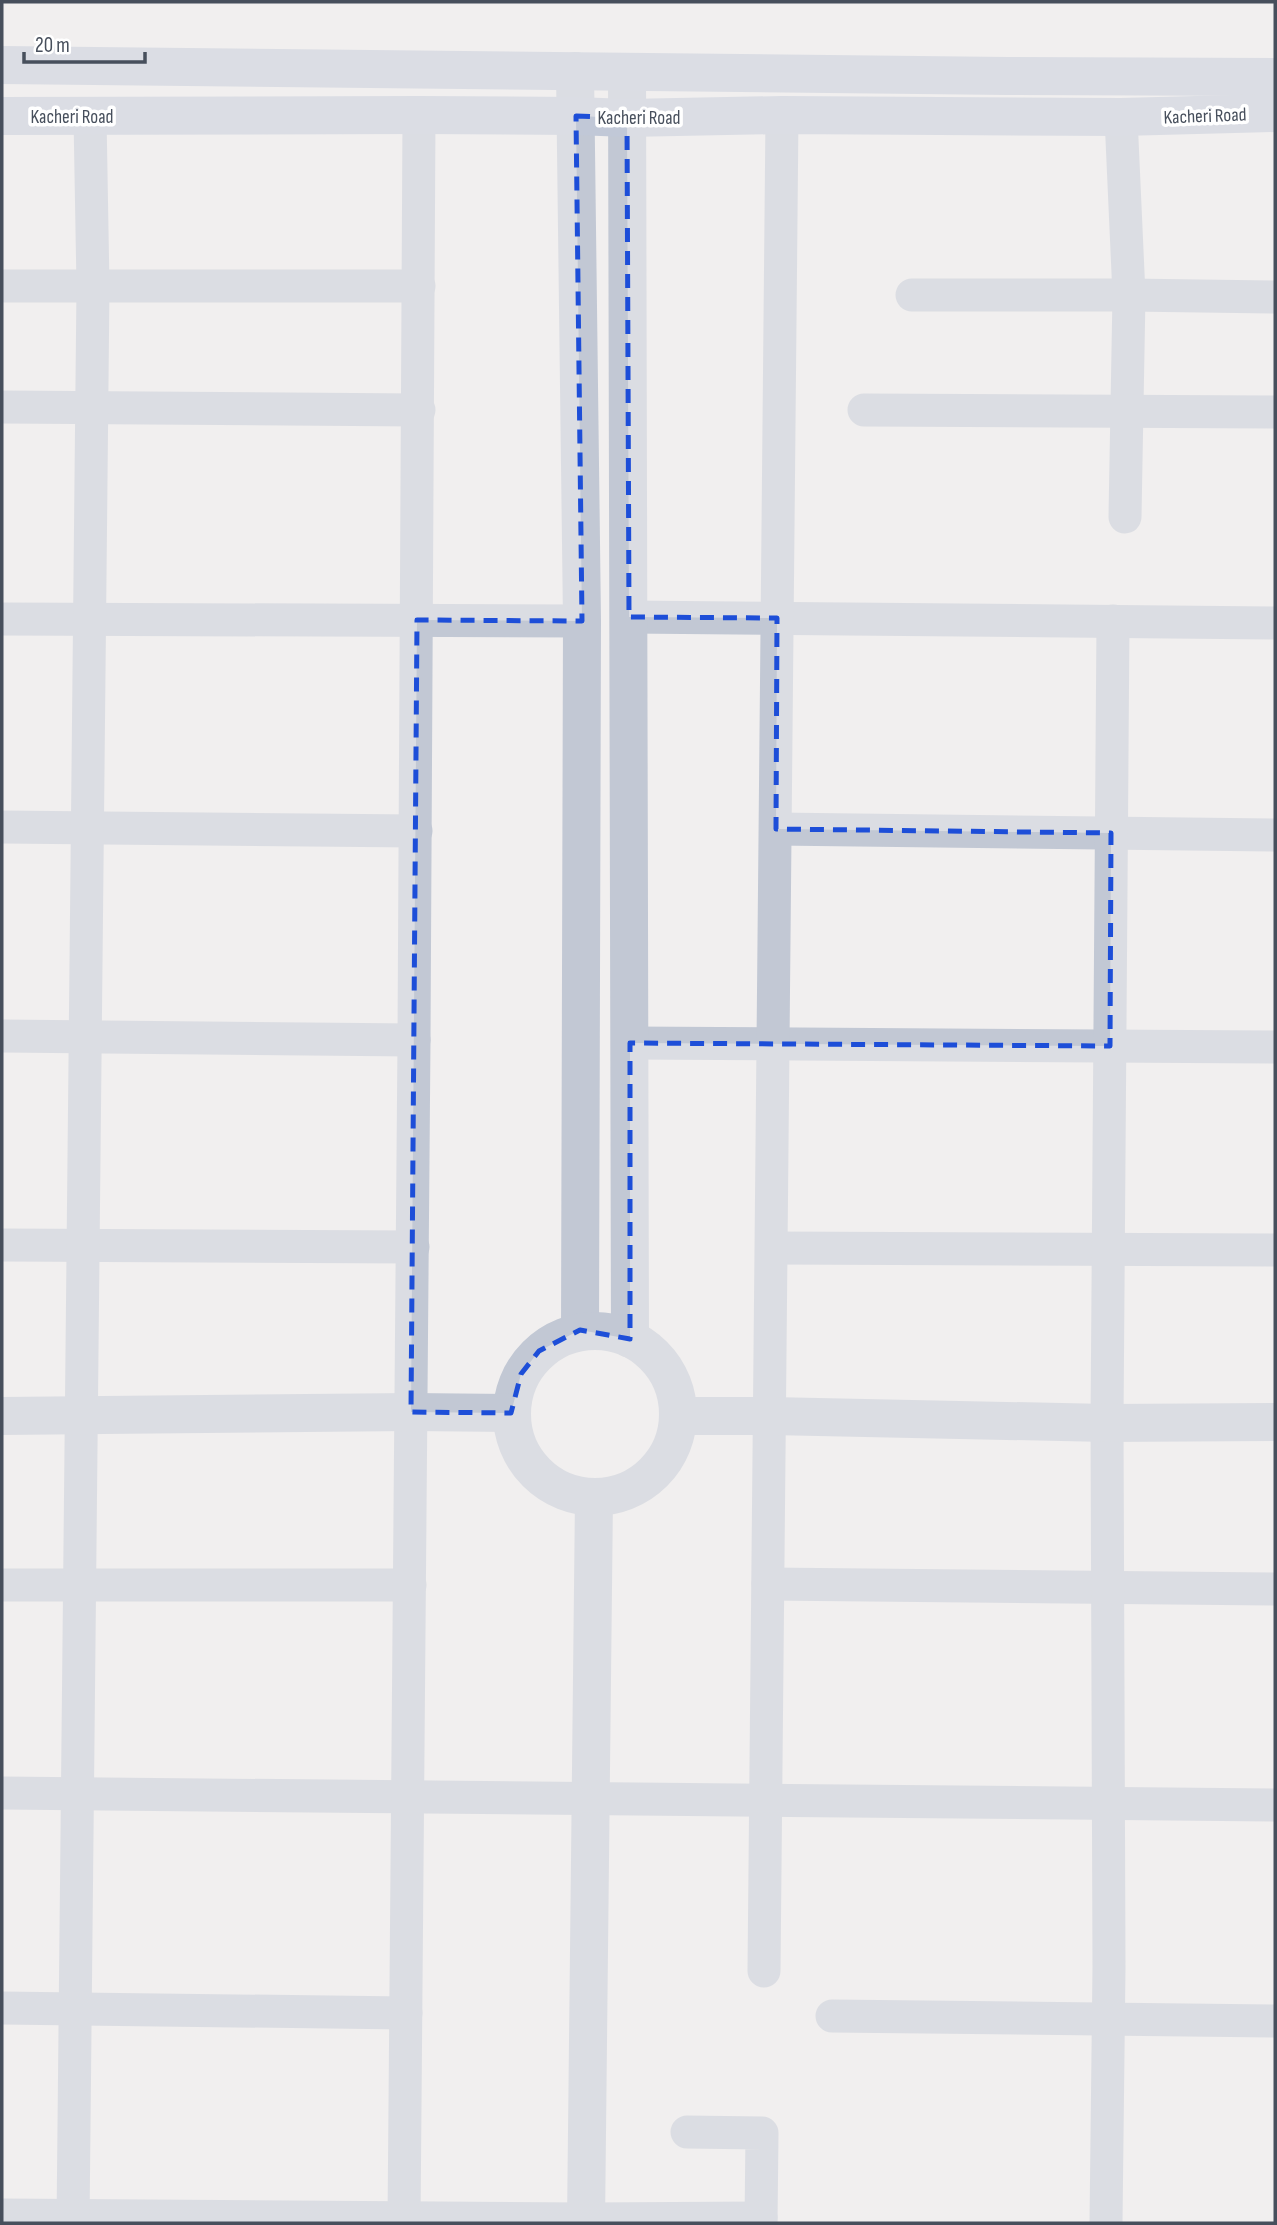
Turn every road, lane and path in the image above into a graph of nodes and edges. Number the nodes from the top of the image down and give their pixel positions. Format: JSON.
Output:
{"nodes":[{"id":1,"x":2,"y":65,"type":"edge"},
{"id":2,"x":575,"y":71,"type":"junction"},
{"id":3,"x":627,"y":72,"type":"junction"},
{"id":4,"x":1275,"y":77,"type":"edge"},
{"id":5,"x":1275,"y":113,"type":"edge"},
{"id":6,"x":419,"y":115,"type":"junction"},
{"id":7,"x":782,"y":115,"type":"junction"},
{"id":8,"x":2,"y":116,"type":"edge"},
{"id":9,"x":576,"y":116,"type":"junction"},
{"id":10,"x":90,"y":117,"type":"junction"},
{"id":11,"x":1121,"y":117,"type":"junction"},
{"id":12,"x":627,"y":118,"type":"junction"},
{"id":13,"x":2,"y":286,"type":"edge"},
{"id":14,"x":93,"y":286,"type":"junction"},
{"id":15,"x":419,"y":286,"type":"junction"},
{"id":16,"x":912,"y":295,"type":"dead end"},
{"id":17,"x":1129,"y":295,"type":"junction"},
{"id":18,"x":1275,"y":297,"type":"edge"},
{"id":19,"x":2,"y":407,"type":"edge"},
{"id":20,"x":92,"y":408,"type":"junction"},
{"id":21,"x":419,"y":410,"type":"junction"},
{"id":22,"x":864,"y":410,"type":"dead end"},
{"id":23,"x":1127,"y":410,"type":"junction"},
{"id":24,"x":1275,"y":412,"type":"edge"},
{"id":25,"x":1125,"y":517,"type":"dead end"},
{"id":26,"x":629,"y":617,"type":"junction"},
{"id":27,"x":777,"y":618,"type":"junction"},
{"id":28,"x":2,"y":619,"type":"edge"},
{"id":29,"x":90,"y":619,"type":"junction"},
{"id":30,"x":417,"y":620,"type":"junction"},
{"id":31,"x":582,"y":621,"type":"junction"},
{"id":32,"x":1113,"y":621,"type":"junction"},
{"id":33,"x":1275,"y":623,"type":"edge"},
{"id":34,"x":2,"y":827,"type":"edge"},
{"id":35,"x":88,"y":828,"type":"junction"},
{"id":36,"x":776,"y":829,"type":"junction"},
{"id":37,"x":415,"y":831,"type":"junction"},
{"id":38,"x":1111,"y":833,"type":"junction"},
{"id":39,"x":1275,"y":835,"type":"edge"},
{"id":40,"x":2,"y":1036,"type":"edge"},
{"id":41,"x":85,"y":1037,"type":"junction"},
{"id":42,"x":414,"y":1040,"type":"junction"},
{"id":43,"x":630,"y":1043,"type":"junction"},
{"id":44,"x":774,"y":1044,"type":"junction"},
{"id":45,"x":1110,"y":1046,"type":"junction"},
{"id":46,"x":1275,"y":1047,"type":"edge"},
{"id":47,"x":2,"y":1245,"type":"edge"},
{"id":48,"x":83,"y":1246,"type":"junction"},
{"id":49,"x":413,"y":1247,"type":"junction"},
{"id":50,"x":772,"y":1248,"type":"junction"},
{"id":51,"x":1108,"y":1249,"type":"junction"},
{"id":52,"x":1275,"y":1250,"type":"edge"},
{"id":53,"x":580,"y":1329,"type":"junction"},
{"id":54,"x":630,"y":1339,"type":"junction"},
{"id":55,"x":411,"y":1412,"type":"junction"},
{"id":56,"x":511,"y":1413,"type":"junction"},
{"id":57,"x":2,"y":1416,"type":"edge"},
{"id":58,"x":82,"y":1416,"type":"junction"},
{"id":59,"x":681,"y":1416,"type":"junction"},
{"id":60,"x":771,"y":1416,"type":"junction"},
{"id":61,"x":1275,"y":1422,"type":"edge"},
{"id":62,"x":1107,"y":1423,"type":"junction"},
{"id":63,"x":594,"y":1497,"type":"junction"},
{"id":64,"x":768,"y":1584,"type":"junction"},
{"id":65,"x":2,"y":1585,"type":"edge"},
{"id":66,"x":80,"y":1585,"type":"junction"},
{"id":67,"x":410,"y":1586,"type":"junction"},
{"id":68,"x":1107,"y":1588,"type":"junction"},
{"id":69,"x":1275,"y":1589,"type":"edge"},
{"id":70,"x":2,"y":1793,"type":"edge"},
{"id":71,"x":78,"y":1794,"type":"junction"},
{"id":72,"x":408,"y":1797,"type":"junction"},
{"id":73,"x":589,"y":1798,"type":"junction"},
{"id":74,"x":766,"y":1800,"type":"junction"},
{"id":75,"x":1109,"y":1803,"type":"junction"},
{"id":76,"x":1275,"y":1805,"type":"edge"},
{"id":77,"x":764,"y":1971,"type":"dead end"},
{"id":78,"x":2,"y":2008,"type":"edge"},
{"id":79,"x":76,"y":2009,"type":"junction"},
{"id":80,"x":406,"y":2013,"type":"junction"},
{"id":81,"x":832,"y":2016,"type":"dead end"},
{"id":82,"x":1109,"y":2019,"type":"junction"},
{"id":83,"x":1275,"y":2021,"type":"edge"},
{"id":84,"x":687,"y":2132,"type":"dead end"},
{"id":85,"x":2,"y":2215,"type":"edge"},
{"id":86,"x":73,"y":2219,"type":"edge"},
{"id":87,"x":404,"y":2220,"type":"edge"},
{"id":88,"x":761,"y":2220,"type":"edge"},
{"id":89,"x":586,"y":2221,"type":"edge"},
{"id":90,"x":1106,"y":2223,"type":"edge"}],
"edges":[{"from":1,"to":2,"type":"main road","name":"Kacheri Road"},
{"from":2,"to":3,"type":"main road","name":"Kacheri Road"},
{"from":2,"to":9,"type":"street"},
{"from":3,"to":4,"type":"main road","name":"Kacheri Road"},
{"from":3,"to":12,"type":"street"},
{"from":5,"to":11,"type":"main road","name":"Kacheri Road"},
{"from":6,"to":9,"type":"main road","name":"Kacheri Road"},
{"from":6,"to":10,"type":"main road","name":"Kacheri Road"},
{"from":6,"to":15,"type":"street"},
{"from":7,"to":11,"type":"main road","name":"Kacheri Road"},
{"from":7,"to":12,"type":"main road","name":"Kacheri Road"},
{"from":7,"to":27,"type":"street"},
{"from":8,"to":10,"type":"main road","name":"Kacheri Road"},
{"from":9,"to":12,"type":"main road","name":"Kacheri Road"},
{"from":9,"to":31,"type":"street"},
{"from":10,"to":14,"type":"street"},
{"from":11,"to":17,"type":"street"},
{"from":12,"to":26,"type":"street"},
{"from":13,"to":14,"type":"street"},
{"from":14,"to":15,"type":"street"},
{"from":14,"to":20,"type":"street"},
{"from":15,"to":21,"type":"street"},
{"from":16,"to":17,"type":"street"},
{"from":17,"to":18,"type":"street"},
{"from":17,"to":23,"type":"street"},
{"from":19,"to":20,"type":"street"},
{"from":20,"to":21,"type":"street"},
{"from":20,"to":29,"type":"street"},
{"from":21,"to":30,"type":"street"},
{"from":22,"to":23,"type":"street"},
{"from":23,"to":24,"type":"street"},
{"from":23,"to":25,"type":"street"},
{"from":26,"to":27,"type":"street"},
{"from":26,"to":43,"type":"street"},
{"from":27,"to":32,"type":"street"},
{"from":27,"to":36,"type":"street"},
{"from":28,"to":29,"type":"street"},
{"from":29,"to":30,"type":"street"},
{"from":29,"to":35,"type":"street"},
{"from":30,"to":31,"type":"street"},
{"from":30,"to":37,"type":"street"},
{"from":31,"to":53,"type":"street"},
{"from":32,"to":33,"type":"street"},
{"from":32,"to":38,"type":"street"},
{"from":34,"to":35,"type":"street"},
{"from":35,"to":37,"type":"street"},
{"from":35,"to":41,"type":"street"},
{"from":36,"to":38,"type":"street"},
{"from":36,"to":44,"type":"street"},
{"from":37,"to":42,"type":"street"},
{"from":38,"to":39,"type":"street"},
{"from":38,"to":45,"type":"street"},
{"from":40,"to":41,"type":"street"},
{"from":41,"to":42,"type":"street"},
{"from":41,"to":48,"type":"street"},
{"from":42,"to":49,"type":"street"},
{"from":43,"to":44,"type":"street"},
{"from":43,"to":54,"type":"street"},
{"from":44,"to":45,"type":"street"},
{"from":44,"to":50,"type":"street"},
{"from":45,"to":46,"type":"street"},
{"from":45,"to":51,"type":"street"},
{"from":47,"to":48,"type":"street"},
{"from":48,"to":49,"type":"street"},
{"from":48,"to":58,"type":"street"},
{"from":49,"to":55,"type":"street"},
{"from":50,"to":51,"type":"street"},
{"from":50,"to":60,"type":"street"},
{"from":51,"to":52,"type":"street"},
{"from":51,"to":62,"type":"street"},
{"from":53,"to":54,"type":"street"},
{"from":53,"to":56,"type":"street"},
{"from":54,"to":59,"type":"street"},
{"from":55,"to":56,"type":"street"},
{"from":55,"to":58,"type":"street"},
{"from":55,"to":67,"type":"street"},
{"from":56,"to":63,"type":"street"},
{"from":57,"to":58,"type":"street"},
{"from":58,"to":66,"type":"street"},
{"from":59,"to":60,"type":"street"},
{"from":59,"to":63,"type":"street"},
{"from":60,"to":62,"type":"street"},
{"from":60,"to":64,"type":"street"},
{"from":61,"to":62,"type":"street"},
{"from":62,"to":68,"type":"street"},
{"from":63,"to":73,"type":"street"},
{"from":64,"to":68,"type":"street"},
{"from":64,"to":74,"type":"street"},
{"from":65,"to":66,"type":"street"},
{"from":66,"to":67,"type":"street"},
{"from":66,"to":71,"type":"street"},
{"from":67,"to":72,"type":"street"},
{"from":68,"to":69,"type":"street"},
{"from":68,"to":75,"type":"street"},
{"from":70,"to":71,"type":"street"},
{"from":71,"to":72,"type":"street"},
{"from":71,"to":79,"type":"street"},
{"from":72,"to":73,"type":"street"},
{"from":72,"to":80,"type":"street"},
{"from":73,"to":74,"type":"street"},
{"from":73,"to":89,"type":"street"},
{"from":74,"to":75,"type":"street"},
{"from":74,"to":77,"type":"street"},
{"from":75,"to":76,"type":"street"},
{"from":75,"to":82,"type":"street"},
{"from":78,"to":79,"type":"street"},
{"from":79,"to":80,"type":"street"},
{"from":79,"to":86,"type":"street"},
{"from":80,"to":87,"type":"street"},
{"from":81,"to":82,"type":"street"},
{"from":82,"to":83,"type":"street"},
{"from":82,"to":90,"type":"street"},
{"from":84,"to":88,"type":"street"},
{"from":85,"to":86,"type":"street"},
{"from":86,"to":87,"type":"street"},
{"from":87,"to":89,"type":"street"},
{"from":88,"to":89,"type":"street"}]}
